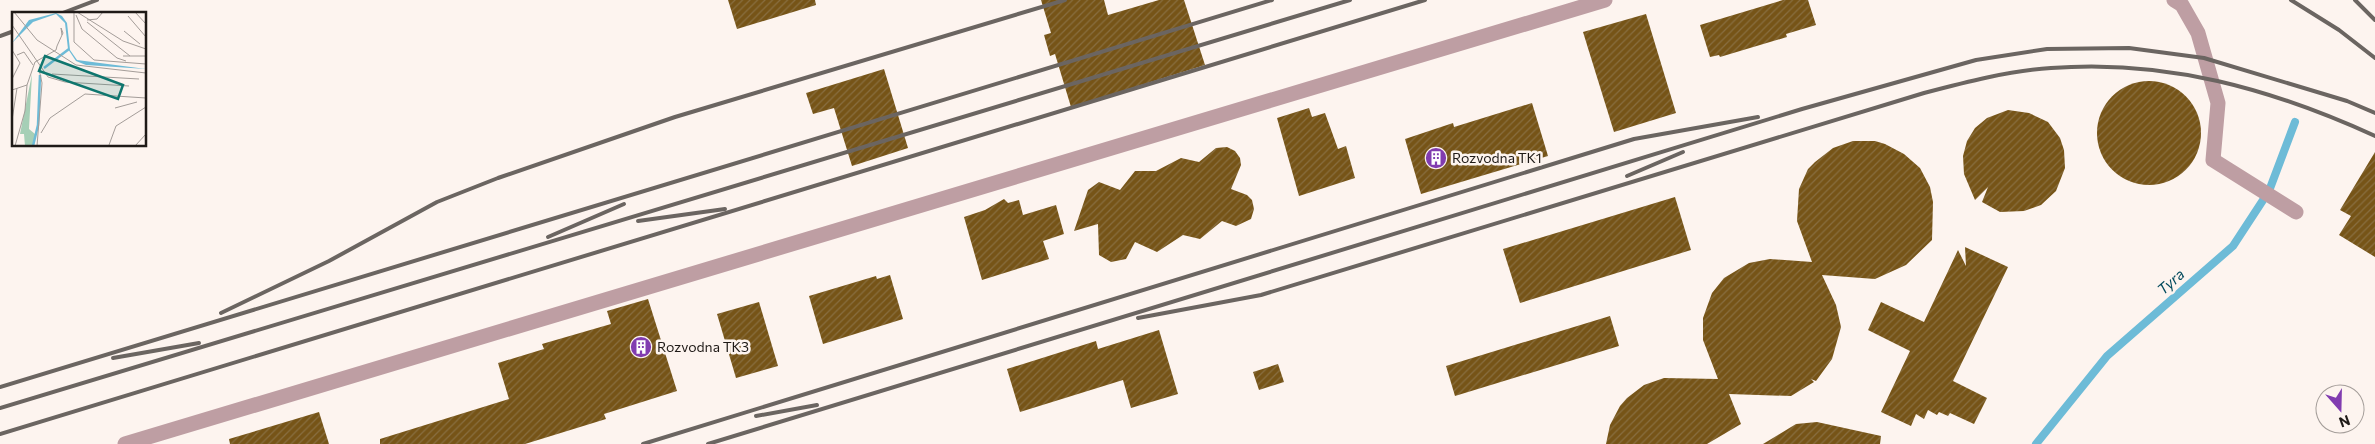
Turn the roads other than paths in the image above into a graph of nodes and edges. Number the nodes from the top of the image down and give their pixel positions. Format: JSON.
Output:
{"nodes":[{"id":1,"x":1605,"y":0,"type":"edge"},
{"id":2,"x":2174,"y":0,"type":"edge"},
{"id":3,"x":2296,"y":212,"type":"dead end"},
{"id":4,"x":125,"y":444,"type":"edge"}],
"edges":[{"from":1,"to":4,"type":"lane"},
{"from":2,"to":3,"type":"lane"}]}
